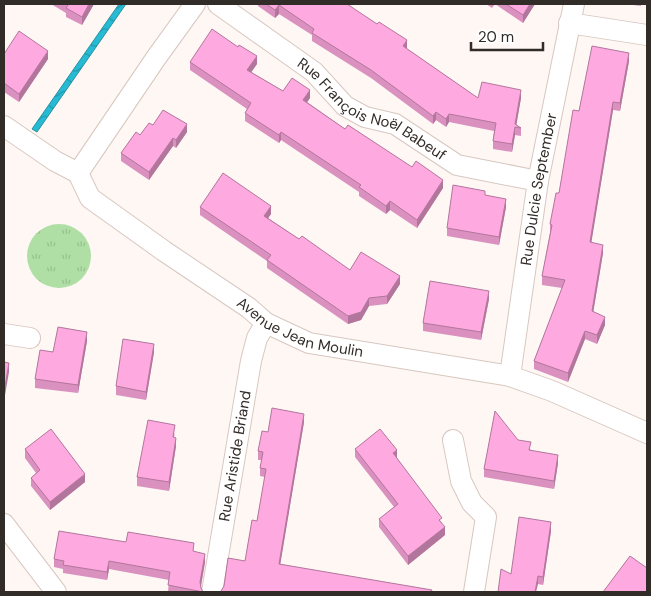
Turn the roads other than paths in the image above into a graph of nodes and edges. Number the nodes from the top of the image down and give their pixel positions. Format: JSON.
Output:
{"nodes":[{"id":1,"x":195,"y":4,"type":"edge"},
{"id":2,"x":218,"y":4,"type":"edge"},
{"id":3,"x":572,"y":13,"type":"edge"},
{"id":4,"x":647,"y":35,"type":"edge"},
{"id":5,"x":4,"y":126,"type":"edge"},
{"id":6,"x":78,"y":173,"type":"junction"},
{"id":7,"x":538,"y":181,"type":"junction"},
{"id":8,"x":266,"y":323,"type":"junction"},
{"id":9,"x":4,"y":334,"type":"edge"},
{"id":10,"x":30,"y":338,"type":"dead end"},
{"id":11,"x":510,"y":376,"type":"junction"},
{"id":12,"x":647,"y":433,"type":"edge"},
{"id":13,"x":453,"y":440,"type":"dead end"},
{"id":14,"x":4,"y":524,"type":"edge"},
{"id":15,"x":56,"y":592,"type":"edge"},
{"id":16,"x":212,"y":592,"type":"edge"},
{"id":17,"x":474,"y":592,"type":"edge"}],
"edges":[{"from":1,"to":6,"type":"street"},
{"from":2,"to":7,"type":"street","name":"Rue François Noël Babeuf"},
{"from":3,"to":4,"type":"street"},
{"from":3,"to":7,"type":"street","name":"Rue Dulcie September"},
{"from":5,"to":6,"type":"street"},
{"from":6,"to":8,"type":"street","name":"Avenue Jean Moulin"},
{"from":7,"to":11,"type":"street","name":"Rue Dulcie September"},
{"from":8,"to":11,"type":"street","name":"Avenue Jean Moulin"},
{"from":8,"to":16,"type":"street","name":"Rue Aristide Briand"},
{"from":9,"to":10,"type":"street"},
{"from":11,"to":12,"type":"street","name":"Avenue Jean Moulin"},
{"from":13,"to":17,"type":"street"},
{"from":14,"to":15,"type":"street"}]}
